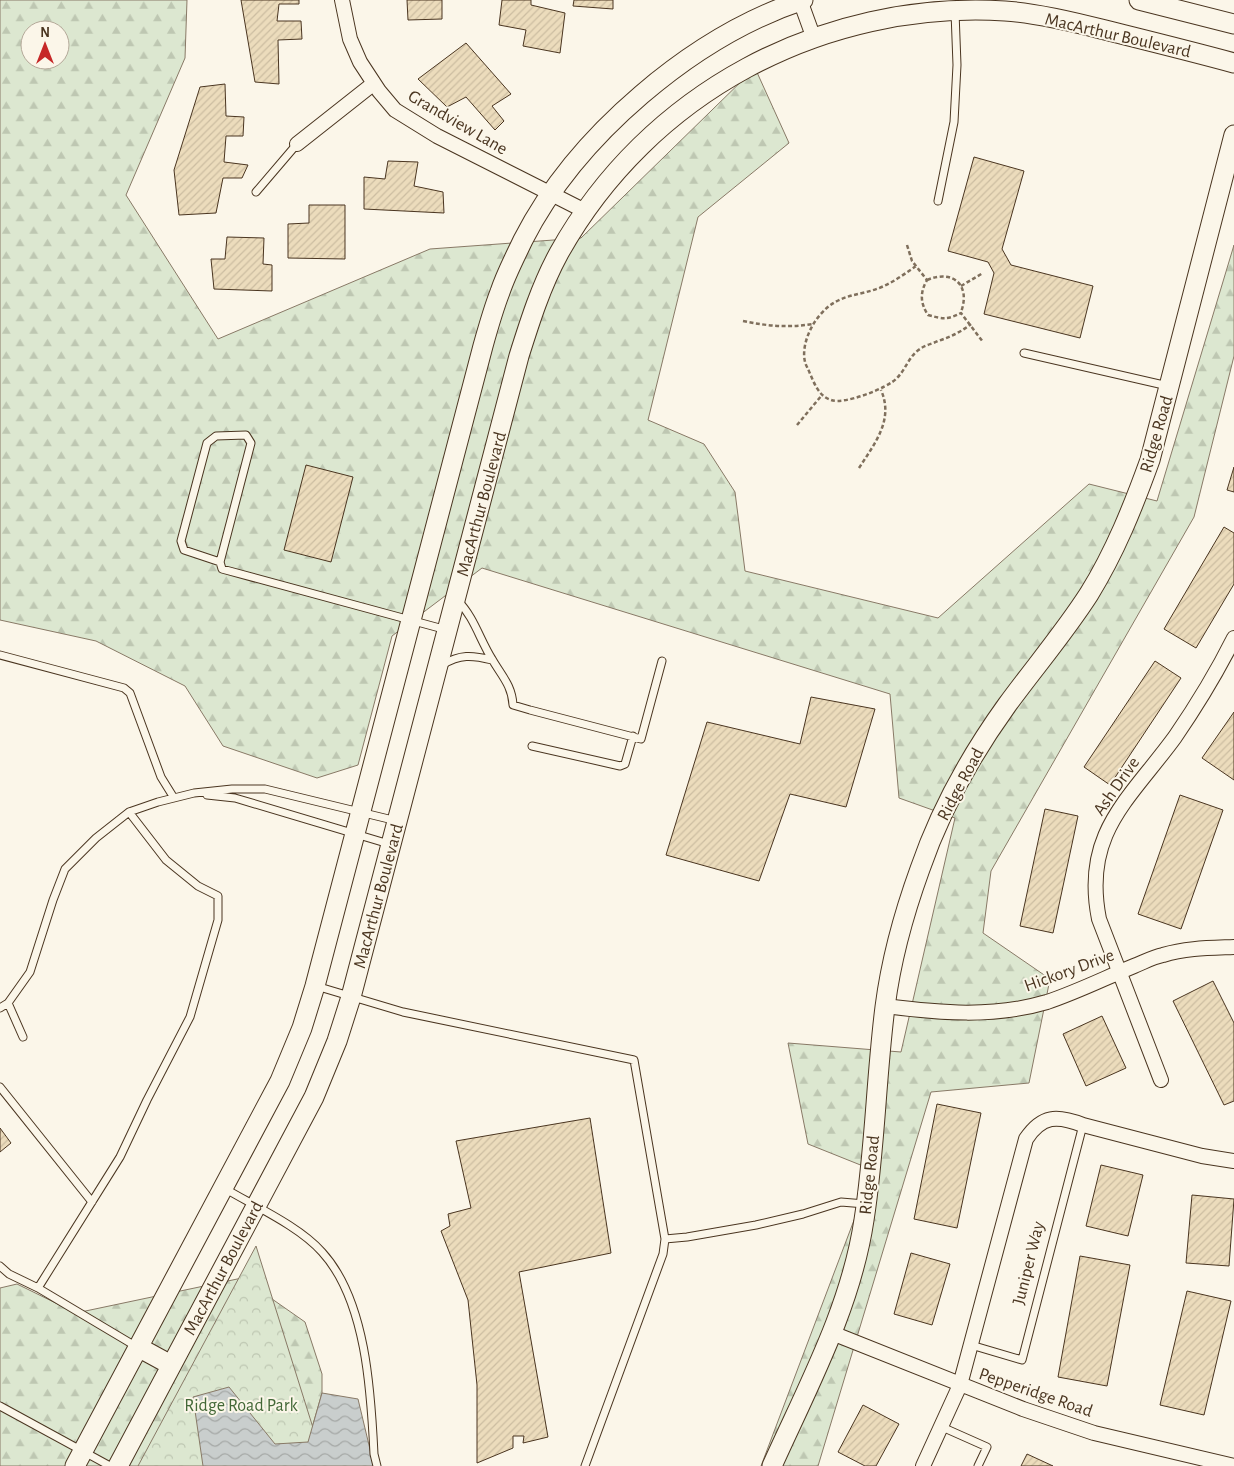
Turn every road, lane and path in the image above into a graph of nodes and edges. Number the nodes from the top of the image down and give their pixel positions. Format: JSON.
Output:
{"nodes":[{"id":1,"x":342,"y":0,"type":"edge"},
{"id":2,"x":801,"y":0,"type":"edge"},
{"id":3,"x":1139,"y":0,"type":"edge"},
{"id":4,"x":1178,"y":6,"type":"edge"},
{"id":5,"x":955,"y":9,"type":"junction"},
{"id":6,"x":1234,"y":24,"type":"edge"},
{"id":7,"x":813,"y":36,"type":"junction"},
{"id":8,"x":1234,"y":63,"type":"edge"},
{"id":9,"x":373,"y":84,"type":"junction"},
{"id":10,"x":1234,"y":135,"type":"edge"},
{"id":11,"x":297,"y":144,"type":"joint"},
{"id":12,"x":256,"y":192,"type":"dead end"},
{"id":13,"x":551,"y":194,"type":"junction"},
{"id":14,"x":938,"y":201,"type":"dead end"},
{"id":15,"x":586,"y":210,"type":"junction"},
{"id":16,"x":907,"y":245,"type":"dead end"},
{"id":17,"x":916,"y":266,"type":"junction"},
{"id":18,"x":983,"y":273,"type":"dead end"},
{"id":19,"x":927,"y":280,"type":"junction"},
{"id":20,"x":961,"y":286,"type":"junction"},
{"id":21,"x":961,"y":312,"type":"junction"},
{"id":22,"x":743,"y":321,"type":"dead end"},
{"id":23,"x":814,"y":324,"type":"junction"},
{"id":24,"x":971,"y":324,"type":"dead end"},
{"id":25,"x":983,"y":342,"type":"dead end"},
{"id":26,"x":1024,"y":353,"type":"dead end"},
{"id":27,"x":1170,"y":387,"type":"junction"},
{"id":28,"x":881,"y":390,"type":"junction"},
{"id":29,"x":822,"y":395,"type":"junction"},
{"id":30,"x":797,"y":425,"type":"dead end"},
{"id":31,"x":859,"y":468,"type":"dead end"},
{"id":32,"x":220,"y":562,"type":"junction"},
{"id":33,"x":456,"y":599,"type":"junction"},
{"id":34,"x":411,"y":621,"type":"junction"},
{"id":35,"x":448,"y":630,"type":"junction"},
{"id":36,"x":1234,"y":638,"type":"edge"},
{"id":37,"x":0,"y":655,"type":"edge"},
{"id":38,"x":492,"y":660,"type":"junction"},
{"id":39,"x":662,"y":661,"type":"dead end"},
{"id":40,"x":438,"y":668,"type":"junction"},
{"id":41,"x":633,"y":736,"type":"junction"},
{"id":42,"x":532,"y":746,"type":"dead end"},
{"id":43,"x":194,"y":794,"type":"junction"},
{"id":44,"x":174,"y":798,"type":"junction"},
{"id":45,"x":129,"y":812,"type":"junction"},
{"id":46,"x":360,"y":812,"type":"junction"},
{"id":47,"x":397,"y":822,"type":"junction"},
{"id":48,"x":355,"y":833,"type":"junction"},
{"id":49,"x":391,"y":844,"type":"junction"},
{"id":50,"x":1234,"y":947,"type":"edge"},
{"id":51,"x":1119,"y":972,"type":"junction"},
{"id":52,"x":315,"y":986,"type":"junction"},
{"id":53,"x":351,"y":997,"type":"junction"},
{"id":54,"x":8,"y":1003,"type":"junction"},
{"id":55,"x":885,"y":1006,"type":"junction"},
{"id":56,"x":0,"y":1008,"type":"edge"},
{"id":57,"x":23,"y":1037,"type":"dead end"},
{"id":58,"x":1161,"y":1080,"type":"dead end"},
{"id":59,"x":0,"y":1087,"type":"edge"},
{"id":60,"x":1083,"y":1125,"type":"junction"},
{"id":61,"x":1234,"y":1161,"type":"edge"},
{"id":62,"x":223,"y":1188,"type":"junction"},
{"id":63,"x":92,"y":1202,"type":"junction"},
{"id":64,"x":866,"y":1204,"type":"junction"},
{"id":65,"x":255,"y":1206,"type":"junction"},
{"id":66,"x":665,"y":1239,"type":"junction"},
{"id":67,"x":0,"y":1266,"type":"edge"},
{"id":68,"x":38,"y":1288,"type":"junction"},
{"id":69,"x":832,"y":1333,"type":"junction"},
{"id":70,"x":971,"y":1345,"type":"junction"},
{"id":71,"x":138,"y":1347,"type":"junction"},
{"id":72,"x":171,"y":1365,"type":"junction"},
{"id":73,"x":960,"y":1385,"type":"junction"},
{"id":74,"x":0,"y":1406,"type":"edge"},
{"id":75,"x":942,"y":1427,"type":"junction"},
{"id":76,"x":79,"y":1459,"type":"edge"},
{"id":77,"x":110,"y":1466,"type":"edge"},
{"id":78,"x":118,"y":1466,"type":"edge"},
{"id":79,"x":377,"y":1466,"type":"edge"},
{"id":80,"x":585,"y":1466,"type":"edge"},
{"id":81,"x":772,"y":1466,"type":"edge"},
{"id":82,"x":923,"y":1466,"type":"edge"},
{"id":83,"x":978,"y":1466,"type":"edge"},
{"id":84,"x":1234,"y":1466,"type":"edge"}],
"edges":[{"from":1,"to":9,"type":"street","name":"Grandview Lane"},
{"from":2,"to":7,"type":"street"},
{"from":2,"to":13,"type":"main road"},
{"from":3,"to":4,"type":"main road"},
{"from":4,"to":6,"type":"main road"},
{"from":5,"to":7,"type":"main road","name":"MacArthur Boulevard"},
{"from":5,"to":8,"type":"main road","name":"MacArthur Boulevard"},
{"from":5,"to":14,"type":"lane"},
{"from":7,"to":15,"type":"main road","name":"MacArthur Boulevard"},
{"from":9,"to":11,"type":"street"},
{"from":9,"to":13,"type":"street","name":"Grandview Lane"},
{"from":10,"to":27,"type":"main road","name":"Ridge Road"},
{"from":11,"to":12,"type":"lane"},
{"from":13,"to":15,"type":"street","name":"Grandview Lane"},
{"from":13,"to":34,"type":"main road"},
{"from":15,"to":33,"type":"main road","name":"MacArthur Boulevard"},
{"from":16,"to":17,"type":"path"},
{"from":17,"to":19,"type":"path"},
{"from":17,"to":23,"type":"path"},
{"from":18,"to":20,"type":"path"},
{"from":19,"to":20,"type":"path"},
{"from":19,"to":21,"type":"path"},
{"from":20,"to":21,"type":"path"},
{"from":21,"to":25,"type":"path"},
{"from":22,"to":23,"type":"path"},
{"from":23,"to":29,"type":"path"},
{"from":24,"to":28,"type":"path"},
{"from":26,"to":27,"type":"lane"},
{"from":27,"to":55,"type":"main road","name":"Ridge Road"},
{"from":28,"to":29,"type":"path"},
{"from":28,"to":31,"type":"path"},
{"from":29,"to":30,"type":"path"},
{"from":32,"to":32,"type":"lane"},
{"from":32,"to":34,"type":"lane"},
{"from":33,"to":35,"type":"main road","name":"MacArthur Boulevard"},
{"from":33,"to":38,"type":"lane"},
{"from":34,"to":35,"type":"lane"},
{"from":34,"to":46,"type":"main road"},
{"from":35,"to":40,"type":"main road","name":"MacArthur Boulevard"},
{"from":36,"to":51,"type":"street","name":"Ash Drive"},
{"from":37,"to":44,"type":"lane"},
{"from":38,"to":40,"type":"lane"},
{"from":38,"to":41,"type":"lane"},
{"from":39,"to":41,"type":"lane"},
{"from":40,"to":47,"type":"main road","name":"MacArthur Boulevard"},
{"from":41,"to":42,"type":"lane"},
{"from":43,"to":44,"type":"lane"},
{"from":43,"to":46,"type":"lane"},
{"from":43,"to":48,"type":"lane"},
{"from":44,"to":45,"type":"lane"},
{"from":45,"to":54,"type":"lane"},
{"from":45,"to":63,"type":"lane"},
{"from":46,"to":47,"type":"lane"},
{"from":46,"to":48,"type":"main road"},
{"from":47,"to":49,"type":"main road","name":"MacArthur Boulevard"},
{"from":48,"to":49,"type":"lane"},
{"from":48,"to":52,"type":"main road"},
{"from":49,"to":53,"type":"main road","name":"MacArthur Boulevard"},
{"from":50,"to":51,"type":"street","name":"Hickory Drive"},
{"from":51,"to":55,"type":"street","name":"Hickory Drive"},
{"from":51,"to":58,"type":"street","name":"Ash Drive"},
{"from":52,"to":53,"type":"lane"},
{"from":52,"to":62,"type":"main road"},
{"from":53,"to":65,"type":"main road","name":"MacArthur Boulevard"},
{"from":53,"to":66,"type":"lane"},
{"from":54,"to":56,"type":"lane"},
{"from":54,"to":57,"type":"lane"},
{"from":55,"to":64,"type":"main road","name":"Ridge Road"},
{"from":59,"to":63,"type":"lane"},
{"from":60,"to":61,"type":"street","name":"Juniper Way"},
{"from":60,"to":70,"type":"street","name":"Juniper Way"},
{"from":60,"to":70,"type":"lane","name":"Juniper Way"},
{"from":62,"to":65,"type":"lane"},
{"from":62,"to":71,"type":"main road"},
{"from":63,"to":68,"type":"lane"},
{"from":64,"to":66,"type":"lane"},
{"from":64,"to":69,"type":"main road","name":"Ridge Road"},
{"from":65,"to":72,"type":"main road","name":"MacArthur Boulevard"},
{"from":65,"to":79,"type":"lane"},
{"from":66,"to":80,"type":"lane"},
{"from":67,"to":68,"type":"lane"},
{"from":68,"to":71,"type":"lane"},
{"from":69,"to":73,"type":"street","name":"Pepperidge Road"},
{"from":69,"to":81,"type":"main road","name":"Ridge Road"},
{"from":70,"to":73,"type":"street","name":"Juniper Way"},
{"from":71,"to":72,"type":"main road"},
{"from":71,"to":76,"type":"main road"},
{"from":72,"to":78,"type":"main road","name":"MacArthur Boulevard"},
{"from":73,"to":75,"type":"street","name":"Juniper Way"},
{"from":73,"to":84,"type":"street","name":"Pepperidge Road"},
{"from":74,"to":76,"type":"lane"},
{"from":75,"to":82,"type":"street","name":"Juniper Way"},
{"from":75,"to":83,"type":"lane"},
{"from":76,"to":77,"type":"lane"}]}
